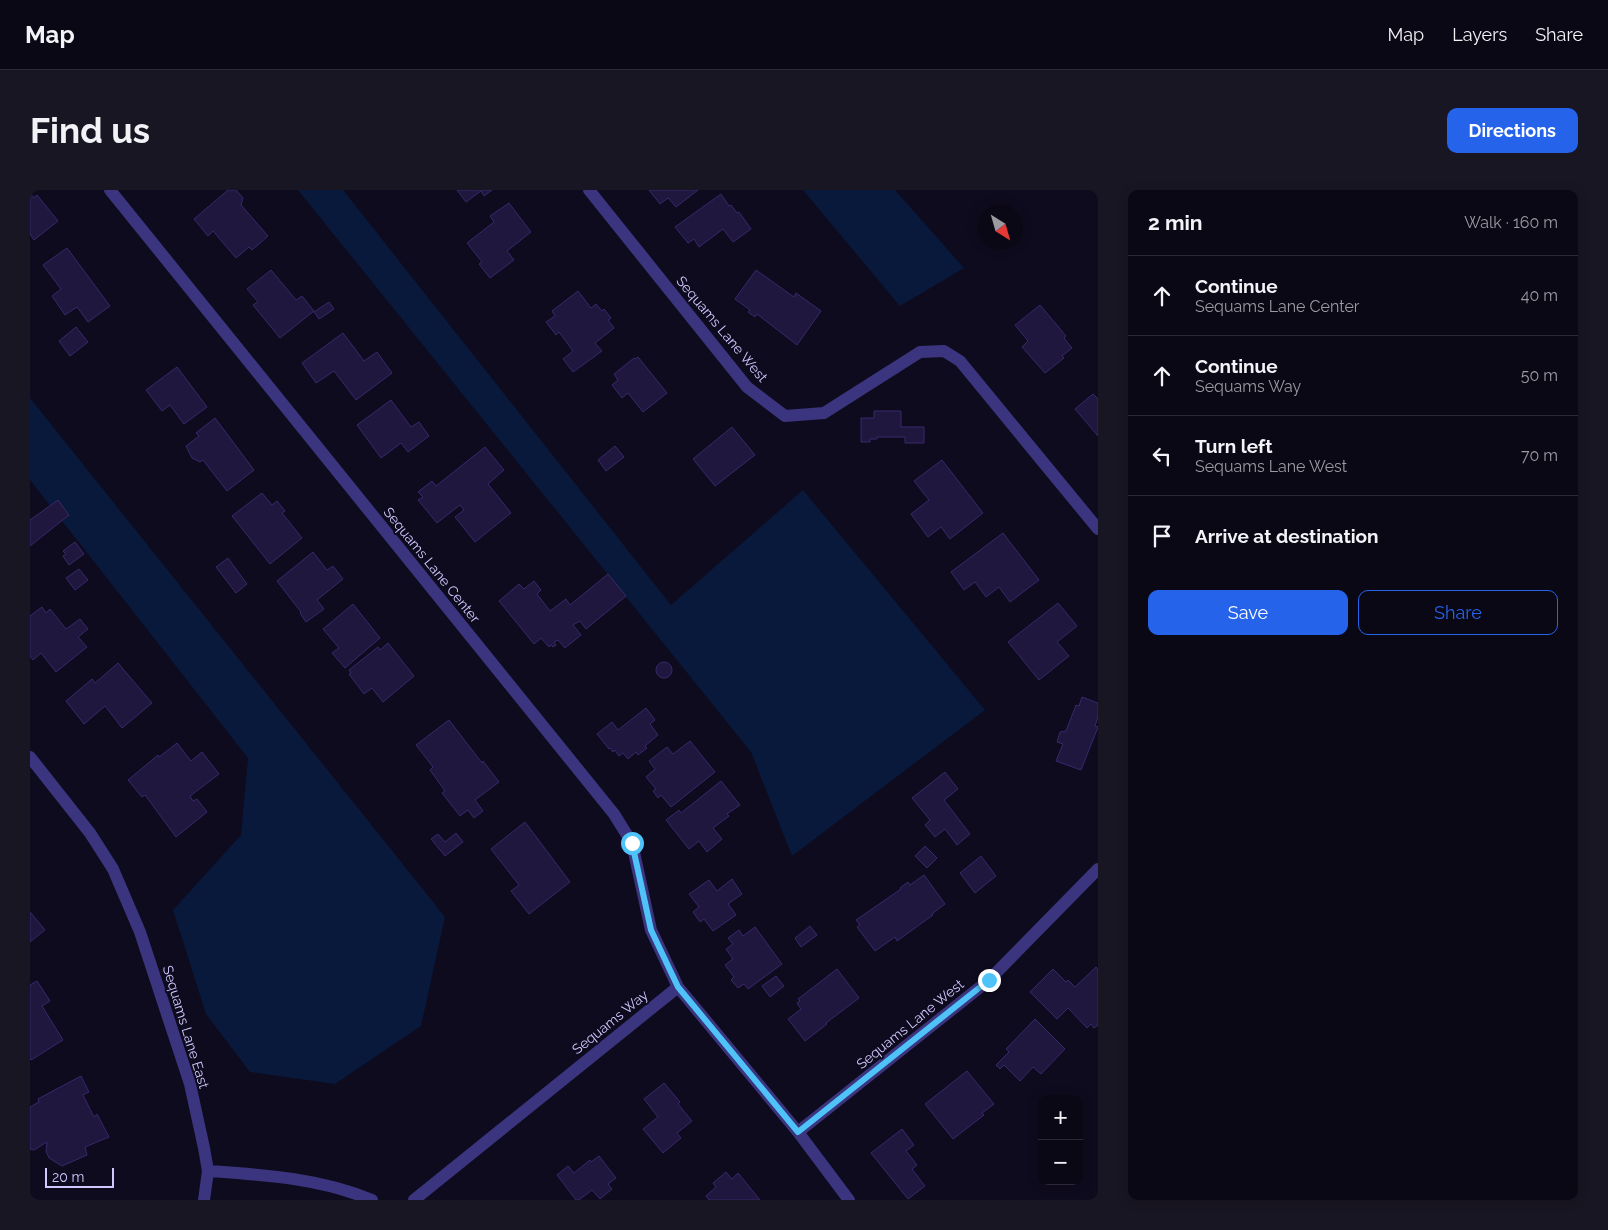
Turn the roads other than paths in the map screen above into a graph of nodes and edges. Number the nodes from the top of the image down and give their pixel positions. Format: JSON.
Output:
{"nodes":[{"id":1,"x":110,"y":190,"type":"edge"},
{"id":2,"x":589,"y":190,"type":"edge"},
{"id":3,"x":1098,"y":529,"type":"edge"},
{"id":4,"x":30,"y":757,"type":"edge"},
{"id":5,"x":1098,"y":868,"type":"edge"},
{"id":6,"x":678,"y":987,"type":"junction"},
{"id":7,"x":798,"y":1132,"type":"junction"},
{"id":8,"x":208,"y":1171,"type":"junction"},
{"id":9,"x":204,"y":1200,"type":"edge"},
{"id":10,"x":372,"y":1200,"type":"edge"},
{"id":11,"x":414,"y":1200,"type":"edge"},
{"id":12,"x":849,"y":1200,"type":"edge"}],
"edges":[{"from":1,"to":6,"type":"street","name":"Sequams Lane Center"},
{"from":2,"to":3,"type":"street","name":"Sequams Lane West"},
{"from":4,"to":8,"type":"street","name":"Sequams Lane East"},
{"from":5,"to":7,"type":"street","name":"Sequams Lane West"},
{"from":6,"to":7,"type":"street"},
{"from":6,"to":11,"type":"street","name":"Sequams Way"},
{"from":7,"to":12,"type":"street"},
{"from":8,"to":9,"type":"street","name":"Sequams Lane East"},
{"from":8,"to":10,"type":"street"}]}
